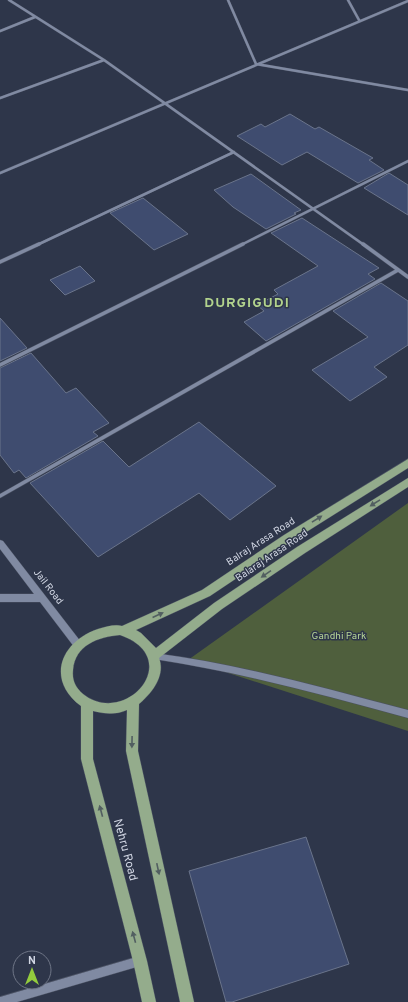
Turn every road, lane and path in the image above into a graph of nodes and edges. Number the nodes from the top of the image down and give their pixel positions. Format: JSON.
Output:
{"nodes":[{"id":1,"x":9,"y":0,"type":"edge"},
{"id":2,"x":228,"y":0,"type":"edge"},
{"id":3,"x":348,"y":0,"type":"edge"},
{"id":4,"x":408,"y":1,"type":"edge"},
{"id":5,"x":35,"y":17,"type":"junction"},
{"id":6,"x":359,"y":20,"type":"junction"},
{"id":7,"x":0,"y":31,"type":"edge"},
{"id":8,"x":104,"y":60,"type":"junction"},
{"id":9,"x":256,"y":64,"type":"junction"},
{"id":10,"x":408,"y":90,"type":"edge"},
{"id":11,"x":0,"y":98,"type":"edge"},
{"id":12,"x":165,"y":104,"type":"junction"},
{"id":13,"x":234,"y":152,"type":"junction"},
{"id":14,"x":408,"y":161,"type":"edge"},
{"id":15,"x":0,"y":173,"type":"edge"},
{"id":16,"x":315,"y":208,"type":"junction"},
{"id":17,"x":0,"y":262,"type":"edge"},
{"id":18,"x":398,"y":270,"type":"junction"},
{"id":19,"x":408,"y":277,"type":"edge"},
{"id":20,"x":0,"y":365,"type":"edge"},
{"id":21,"x":408,"y":463,"type":"edge"},
{"id":22,"x":408,"y":482,"type":"edge"},
{"id":23,"x":0,"y":496,"type":"edge"},
{"id":24,"x":0,"y":543,"type":"edge"},
{"id":25,"x":0,"y":598,"type":"edge"},
{"id":26,"x":42,"y":598,"type":"junction"},
{"id":27,"x":123,"y":631,"type":"junction"},
{"id":28,"x":78,"y":645,"type":"junction"},
{"id":29,"x":154,"y":656,"type":"junction"},
{"id":30,"x":133,"y":703,"type":"junction"},
{"id":31,"x":87,"y":704,"type":"junction"},
{"id":32,"x":408,"y":714,"type":"edge"},
{"id":33,"x":140,"y":961,"type":"junction"},
{"id":34,"x":0,"y":1002,"type":"edge"},
{"id":35,"x":149,"y":1002,"type":"edge"},
{"id":36,"x":187,"y":1002,"type":"edge"}],
"edges":[{"from":1,"to":5,"type":"street"},
{"from":2,"to":9,"type":"street"},
{"from":3,"to":6,"type":"street"},
{"from":4,"to":6,"type":"street"},
{"from":5,"to":7,"type":"street"},
{"from":5,"to":8,"type":"street"},
{"from":6,"to":9,"type":"street"},
{"from":8,"to":11,"type":"street"},
{"from":8,"to":12,"type":"street"},
{"from":9,"to":10,"type":"street"},
{"from":9,"to":12,"type":"street"},
{"from":12,"to":13,"type":"street"},
{"from":12,"to":15,"type":"street"},
{"from":13,"to":16,"type":"street"},
{"from":13,"to":17,"type":"street"},
{"from":14,"to":16,"type":"street"},
{"from":16,"to":18,"type":"street"},
{"from":16,"to":20,"type":"street"},
{"from":18,"to":19,"type":"street"},
{"from":18,"to":23,"type":"street"},
{"from":27,"to":21,"type":"main road","name":"Balraj Arasa Road","one_way":true},
{"from":22,"to":29,"type":"main road","name":"Balaraj Arasa Road","one_way":true},
{"from":24,"to":26,"type":"main road","name":"Jail Road"},
{"from":25,"to":26,"type":"main road"},
{"from":26,"to":28,"type":"main road","name":"Jail Road"},
{"from":27,"to":28,"type":"main road"},
{"from":27,"to":29,"type":"main road"},
{"from":28,"to":31,"type":"main road"},
{"from":29,"to":30,"type":"main road"},
{"from":29,"to":32,"type":"street"},
{"from":30,"to":31,"type":"main road"},
{"from":30,"to":36,"type":"main road","one_way":true},
{"from":33,"to":31,"type":"main road","name":"Nehru Road","one_way":true},
{"from":33,"to":34,"type":"street"},
{"from":33,"to":35,"type":"main road","name":"Nehru Road"}]}
